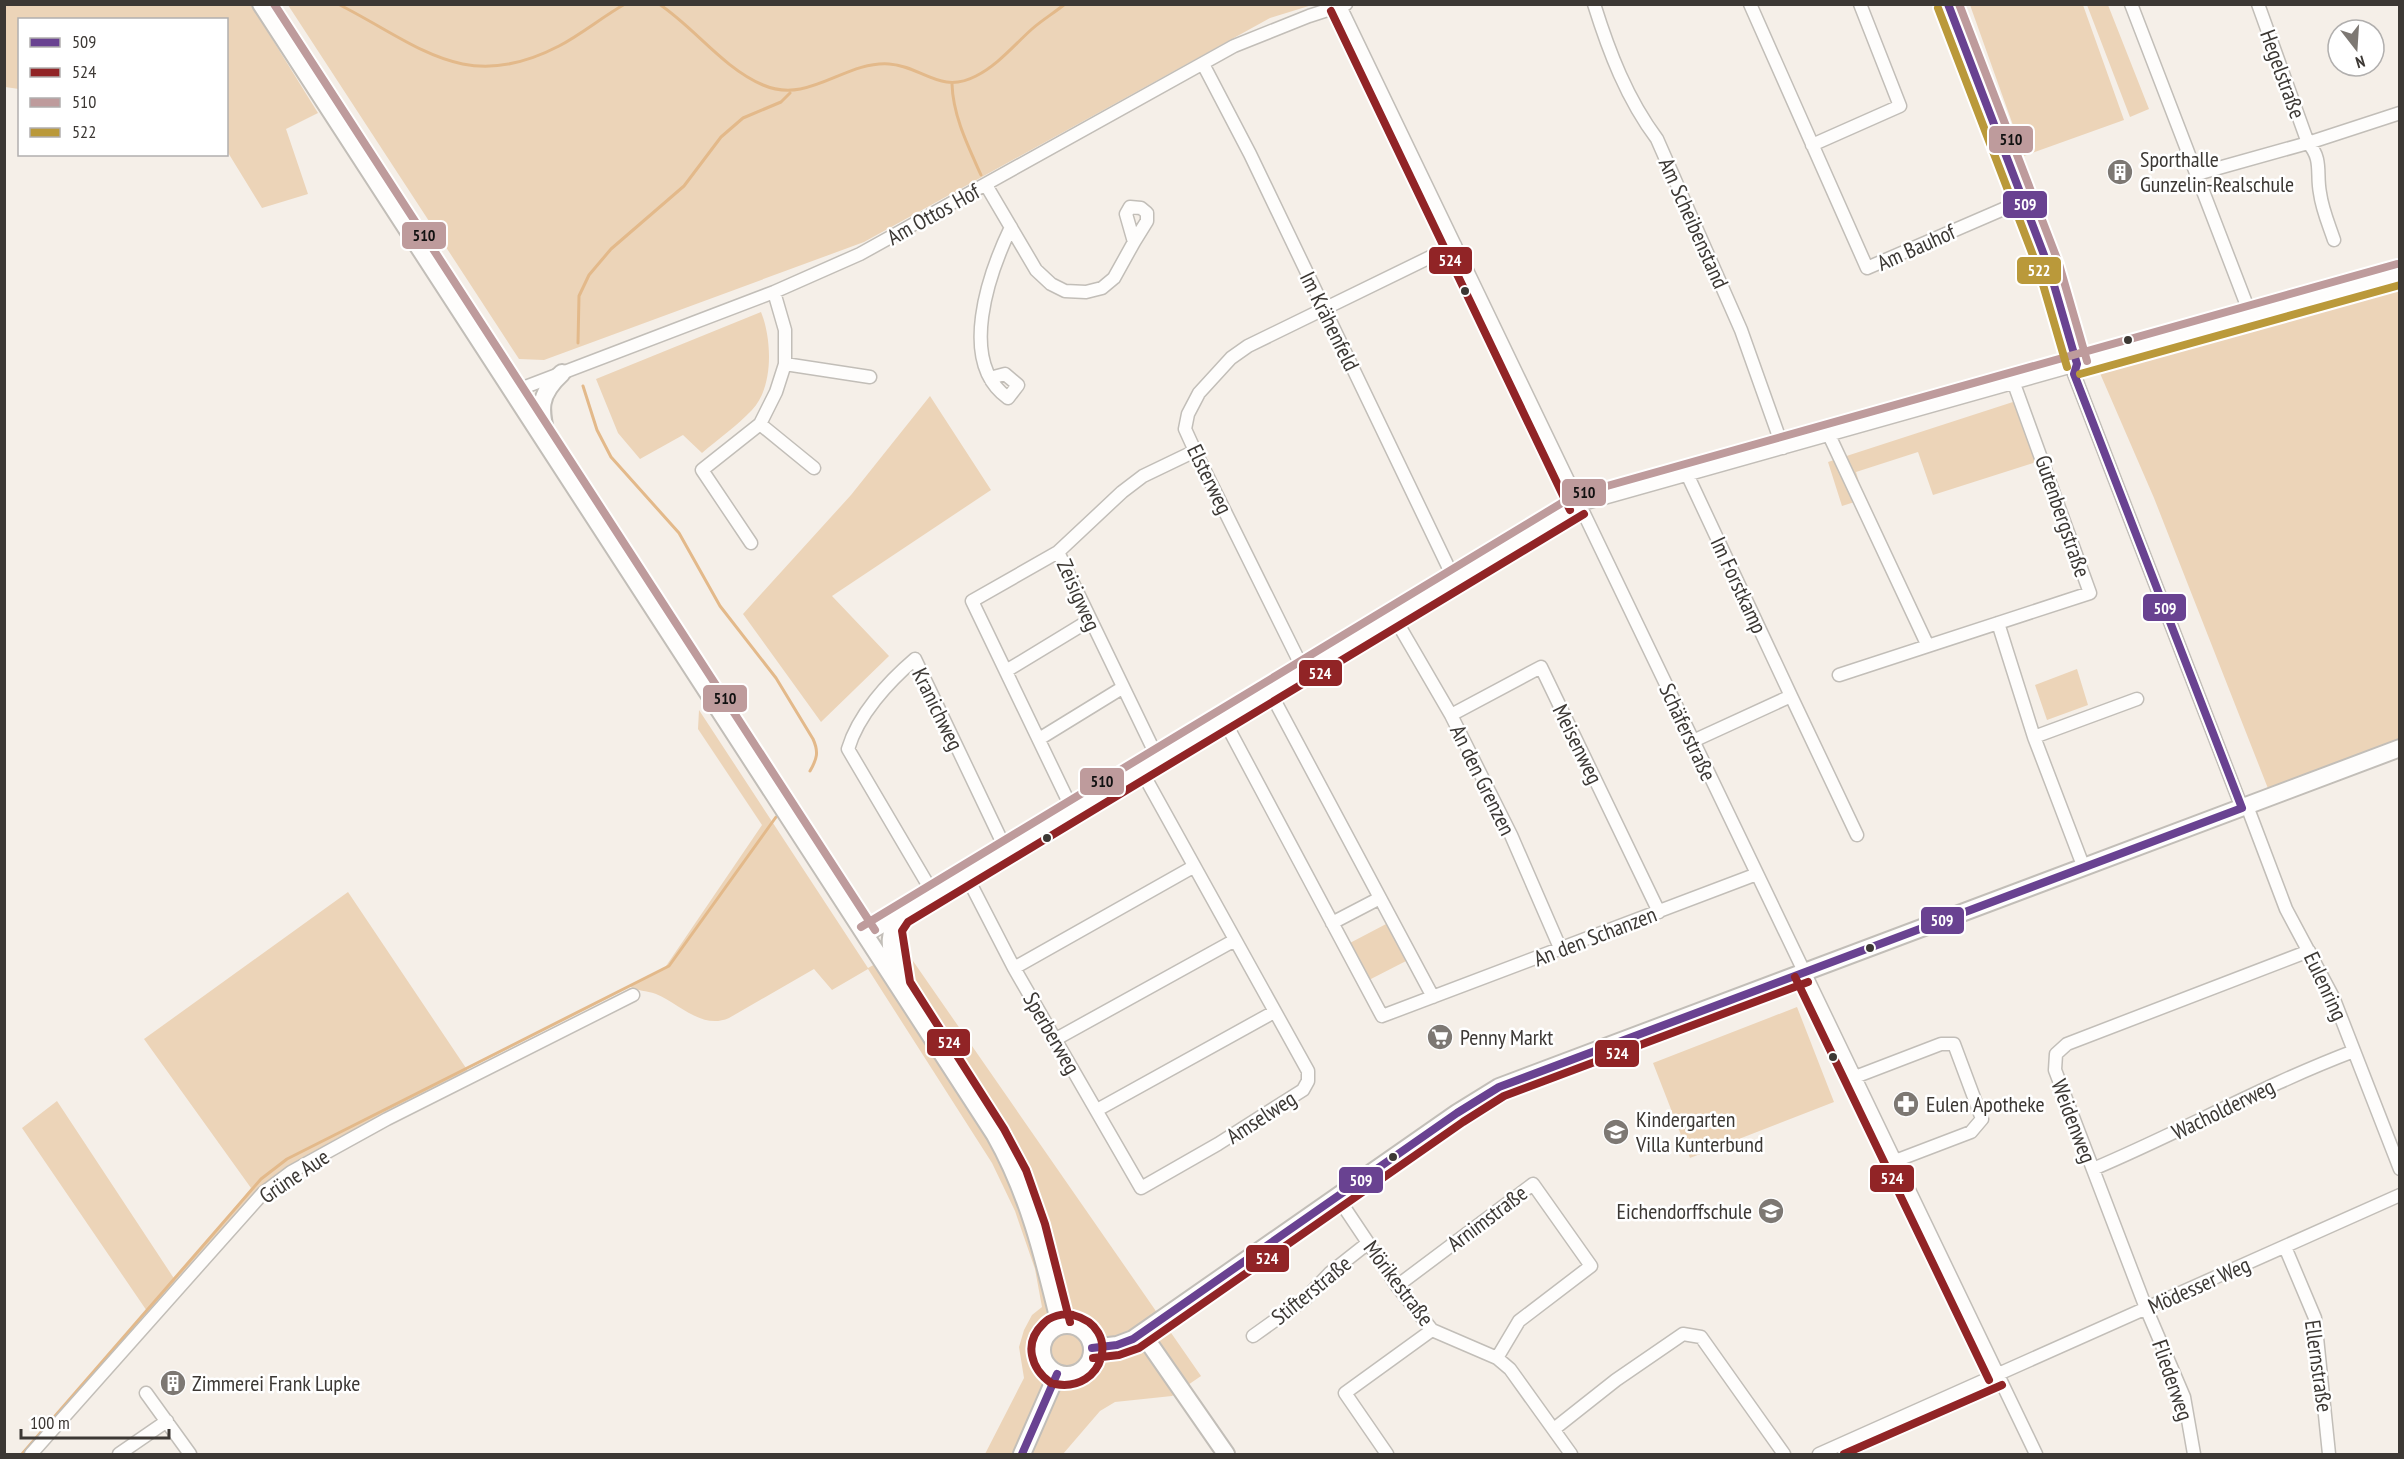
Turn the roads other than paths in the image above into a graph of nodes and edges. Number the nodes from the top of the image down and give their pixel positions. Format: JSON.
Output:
{"nodes":[{"id":1,"x":261,"y":4,"type":"edge"},
{"id":2,"x":1594,"y":4,"type":"edge"},
{"id":3,"x":1750,"y":4,"type":"edge"},
{"id":4,"x":1860,"y":4,"type":"edge"},
{"id":5,"x":1948,"y":4,"type":"edge"},
{"id":6,"x":2131,"y":4,"type":"edge"},
{"id":7,"x":2258,"y":4,"type":"edge"},
{"id":8,"x":1342,"y":5,"type":"edge"},
{"id":9,"x":1203,"y":64,"type":"junction"},
{"id":10,"x":2400,"y":113,"type":"edge"},
{"id":11,"x":2308,"y":142,"type":"junction"},
{"id":12,"x":1812,"y":145,"type":"junction"},
{"id":13,"x":2197,"y":174,"type":"junction"},
{"id":14,"x":986,"y":185,"type":"junction"},
{"id":15,"x":2022,"y":201,"type":"junction"},
{"id":16,"x":1011,"y":227,"type":"junction"},
{"id":17,"x":2334,"y":240,"type":"dead end"},
{"id":18,"x":1134,"y":242,"type":"dead end"},
{"id":19,"x":1455,"y":245,"type":"junction"},
{"id":20,"x":2400,"y":274,"type":"edge"},
{"id":21,"x":774,"y":292,"type":"junction"},
{"id":22,"x":1324,"y":308,"type":"junction"},
{"id":23,"x":2251,"y":316,"type":"junction"},
{"id":24,"x":785,"y":364,"type":"junction"},
{"id":25,"x":2077,"y":364,"type":"junction"},
{"id":26,"x":562,"y":373,"type":"junction"},
{"id":27,"x":870,"y":377,"type":"dead end"},
{"id":28,"x":990,"y":378,"type":"dead end"},
{"id":29,"x":2013,"y":381,"type":"junction"},
{"id":30,"x":512,"y":392,"type":"junction"},
{"id":31,"x":760,"y":424,"type":"junction"},
{"id":32,"x":1829,"y":435,"type":"junction"},
{"id":33,"x":1783,"y":448,"type":"junction"},
{"id":34,"x":549,"y":450,"type":"junction"},
{"id":35,"x":1195,"y":451,"type":"junction"},
{"id":36,"x":814,"y":468,"type":"dead end"},
{"id":37,"x":1687,"y":474,"type":"junction"},
{"id":38,"x":1579,"y":505,"type":"junction"},
{"id":39,"x":751,"y":543,"type":"dead end"},
{"id":40,"x":1058,"y":552,"type":"junction"},
{"id":41,"x":1454,"y":579,"type":"junction"},
{"id":42,"x":1394,"y":617,"type":"junction"},
{"id":43,"x":1090,"y":620,"type":"junction"},
{"id":44,"x":1998,"y":623,"type":"junction"},
{"id":45,"x":1927,"y":645,"type":"junction"},
{"id":46,"x":1006,"y":671,"type":"junction"},
{"id":47,"x":1305,"y":671,"type":"junction"},
{"id":48,"x":1839,"y":675,"type":"dead end"},
{"id":49,"x":1122,"y":688,"type":"junction"},
{"id":50,"x":1270,"y":692,"type":"junction"},
{"id":51,"x":1791,"y":696,"type":"junction"},
{"id":52,"x":2137,"y":699,"type":"dead end"},
{"id":53,"x":1451,"y":715,"type":"junction"},
{"id":54,"x":1224,"y":720,"type":"junction"},
{"id":55,"x":2034,"y":737,"type":"junction"},
{"id":56,"x":1039,"y":739,"type":"junction"},
{"id":57,"x":1693,"y":741,"type":"junction"},
{"id":58,"x":2400,"y":748,"type":"edge"},
{"id":59,"x":1158,"y":759,"type":"junction"},
{"id":60,"x":1141,"y":770,"type":"junction"},
{"id":61,"x":2245,"y":807,"type":"junction"},
{"id":62,"x":1073,"y":811,"type":"junction"},
{"id":63,"x":1857,"y":835,"type":"dead end"},
{"id":64,"x":1006,"y":850,"type":"junction"},
{"id":65,"x":1193,"y":867,"type":"junction"},
{"id":66,"x":2084,"y":868,"type":"junction"},
{"id":67,"x":1757,"y":874,"type":"junction"},
{"id":68,"x":966,"y":875,"type":"junction"},
{"id":69,"x":934,"y":895,"type":"junction"},
{"id":70,"x":1380,"y":898,"type":"junction"},
{"id":71,"x":1659,"y":912,"type":"junction"},
{"id":72,"x":901,"y":914,"type":"junction"},
{"id":73,"x":1332,"y":923,"type":"junction"},
{"id":74,"x":867,"y":936,"type":"junction"},
{"id":75,"x":1235,"y":940,"type":"junction"},
{"id":76,"x":1561,"y":950,"type":"junction"},
{"id":77,"x":2309,"y":951,"type":"junction"},
{"id":78,"x":1014,"y":968,"type":"junction"},
{"id":79,"x":1804,"y":972,"type":"junction"},
{"id":80,"x":900,"y":986,"type":"junction"},
{"id":81,"x":633,"y":995,"type":"dead end"},
{"id":82,"x":1433,"y":997,"type":"junction"},
{"id":83,"x":1274,"y":1012,"type":"junction"},
{"id":84,"x":1056,"y":1039,"type":"junction"},
{"id":85,"x":2354,"y":1051,"type":"junction"},
{"id":86,"x":1855,"y":1077,"type":"junction"},
{"id":87,"x":1097,"y":1110,"type":"junction"},
{"id":88,"x":1895,"y":1161,"type":"junction"},
{"id":89,"x":2093,"y":1169,"type":"junction"},
{"id":90,"x":2400,"y":1169,"type":"edge"},
{"id":91,"x":1141,"y":1188,"type":"joint"},
{"id":92,"x":2400,"y":1195,"type":"edge"},
{"id":93,"x":1338,"y":1198,"type":"junction"},
{"id":94,"x":1368,"y":1244,"type":"junction"},
{"id":95,"x":2285,"y":1246,"type":"junction"},
{"id":96,"x":1397,"y":1286,"type":"junction"},
{"id":97,"x":2146,"y":1308,"type":"junction"},
{"id":98,"x":1060,"y":1326,"type":"junction"},
{"id":99,"x":1432,"y":1330,"type":"junction"},
{"id":100,"x":1142,"y":1333,"type":"junction"},
{"id":101,"x":1253,"y":1336,"type":"dead end"},
{"id":102,"x":1092,"y":1348,"type":"junction"},
{"id":103,"x":1497,"y":1358,"type":"junction"},
{"id":104,"x":1057,"y":1374,"type":"junction"},
{"id":105,"x":1998,"y":1375,"type":"junction"},
{"id":106,"x":147,"y":1393,"type":"dead end"},
{"id":107,"x":167,"y":1421,"type":"junction"},
{"id":108,"x":1554,"y":1429,"type":"junction"},
{"id":109,"x":31,"y":1455,"type":"edge"},
{"id":110,"x":119,"y":1455,"type":"edge"},
{"id":111,"x":190,"y":1455,"type":"edge"},
{"id":112,"x":1022,"y":1455,"type":"edge"},
{"id":113,"x":1226,"y":1455,"type":"edge"},
{"id":114,"x":1386,"y":1455,"type":"edge"},
{"id":115,"x":1571,"y":1455,"type":"edge"},
{"id":116,"x":1784,"y":1455,"type":"edge"},
{"id":117,"x":1819,"y":1455,"type":"edge"},
{"id":118,"x":2036,"y":1455,"type":"edge"},
{"id":119,"x":2194,"y":1455,"type":"edge"},
{"id":120,"x":2329,"y":1455,"type":"edge"}],
"edges":[{"from":1,"to":30,"type":"main road"},
{"from":2,"to":33,"type":"street","name":"Am Scheibenstand"},
{"from":3,"to":12,"type":"street","name":"Am Bauhof"},
{"from":4,"to":12,"type":"street"},
{"from":5,"to":15,"type":"street","name":"Eulenring"},
{"from":6,"to":13,"type":"street"},
{"from":7,"to":11,"type":"street","name":"Hegelstraße"},
{"from":8,"to":9,"type":"street","name":"Am Ottos Hof"},
{"from":8,"to":19,"type":"street","name":"Schäferstraße"},
{"from":9,"to":14,"type":"street","name":"Am Ottos Hof"},
{"from":9,"to":22,"type":"street","name":"Im Krähenfeld"},
{"from":10,"to":11,"type":"street"},
{"from":11,"to":13,"type":"street","name":"Hegelstraße"},
{"from":11,"to":17,"type":"street","name":"Hegelstraße"},
{"from":12,"to":15,"type":"street","name":"Am Bauhof"},
{"from":13,"to":23,"type":"street"},
{"from":14,"to":16,"type":"street"},
{"from":14,"to":21,"type":"street","name":"Am Ottos Hof"},
{"from":15,"to":25,"type":"street","name":"Eulenring"},
{"from":16,"to":18,"type":"street"},
{"from":16,"to":28,"type":"street"},
{"from":19,"to":22,"type":"street","name":"Elsterweg"},
{"from":19,"to":38,"type":"street","name":"Schäferstraße"},
{"from":20,"to":23,"type":"street"},
{"from":21,"to":24,"type":"street"},
{"from":21,"to":26,"type":"street","name":"Am Ottos Hof"},
{"from":22,"to":35,"type":"street","name":"Elsterweg"},
{"from":22,"to":41,"type":"street","name":"Im Krähenfeld"},
{"from":23,"to":25,"type":"street"},
{"from":24,"to":27,"type":"street"},
{"from":24,"to":31,"type":"street"},
{"from":25,"to":29,"type":"street"},
{"from":25,"to":61,"type":"street","name":"Eulenring"},
{"from":26,"to":30,"type":"street","name":"Am Ottos Hof"},
{"from":26,"to":34,"type":"main road"},
{"from":29,"to":32,"type":"street"},
{"from":29,"to":44,"type":"street","name":"Gutenbergstraße"},
{"from":30,"to":34,"type":"main road"},
{"from":31,"to":36,"type":"street"},
{"from":31,"to":39,"type":"street"},
{"from":32,"to":33,"type":"street"},
{"from":32,"to":45,"type":"street"},
{"from":33,"to":37,"type":"street"},
{"from":34,"to":74,"type":"main road"},
{"from":35,"to":40,"type":"street","name":"Zeisigweg"},
{"from":35,"to":47,"type":"street","name":"Elsterweg"},
{"from":37,"to":38,"type":"street"},
{"from":37,"to":51,"type":"street","name":"Im Forstkamp"},
{"from":38,"to":41,"type":"street"},
{"from":38,"to":57,"type":"street","name":"Schäferstraße"},
{"from":40,"to":43,"type":"street","name":"Zeisigweg"},
{"from":40,"to":46,"type":"street"},
{"from":41,"to":42,"type":"street"},
{"from":42,"to":47,"type":"street"},
{"from":42,"to":53,"type":"street","name":"An den Grenzen"},
{"from":43,"to":46,"type":"street"},
{"from":43,"to":49,"type":"street","name":"Zeisigweg"},
{"from":44,"to":45,"type":"street","name":"Gutenbergstraße"},
{"from":44,"to":55,"type":"street"},
{"from":45,"to":48,"type":"street","name":"Gutenbergstraße"},
{"from":46,"to":56,"type":"street"},
{"from":47,"to":50,"type":"street"},
{"from":49,"to":56,"type":"street"},
{"from":49,"to":59,"type":"street","name":"Zeisigweg"},
{"from":50,"to":54,"type":"street"},
{"from":50,"to":70,"type":"street"},
{"from":51,"to":57,"type":"street"},
{"from":51,"to":63,"type":"street","name":"Im Forstkamp"},
{"from":52,"to":55,"type":"street"},
{"from":53,"to":71,"type":"street","name":"Meisenweg"},
{"from":53,"to":76,"type":"street","name":"An den Grenzen"},
{"from":54,"to":59,"type":"street"},
{"from":54,"to":73,"type":"street","name":"An den Schanzen"},
{"from":55,"to":66,"type":"street"},
{"from":56,"to":62,"type":"street"},
{"from":57,"to":67,"type":"street","name":"Schäferstraße"},
{"from":58,"to":61,"type":"main road"},
{"from":59,"to":60,"type":"street"},
{"from":60,"to":62,"type":"street"},
{"from":60,"to":65,"type":"street","name":"Amselweg"},
{"from":61,"to":66,"type":"main road"},
{"from":61,"to":77,"type":"street","name":"Eulenring"},
{"from":62,"to":64,"type":"street"},
{"from":64,"to":68,"type":"street"},
{"from":64,"to":69,"type":"street","name":"Kranichweg"},
{"from":65,"to":75,"type":"street","name":"Amselweg"},
{"from":65,"to":78,"type":"street"},
{"from":66,"to":79,"type":"main road"},
{"from":67,"to":71,"type":"street","name":"An den Schanzen"},
{"from":67,"to":79,"type":"street","name":"Schäferstraße"},
{"from":68,"to":69,"type":"street"},
{"from":68,"to":78,"type":"street","name":"Sperberweg"},
{"from":69,"to":72,"type":"street"},
{"from":70,"to":73,"type":"street"},
{"from":70,"to":82,"type":"street"},
{"from":71,"to":76,"type":"street","name":"An den Schanzen"},
{"from":72,"to":74,"type":"street"},
{"from":72,"to":80,"type":"main road"},
{"from":73,"to":82,"type":"street","name":"An den Schanzen"},
{"from":74,"to":80,"type":"main road"},
{"from":75,"to":83,"type":"street","name":"Amselweg"},
{"from":75,"to":84,"type":"street"},
{"from":76,"to":82,"type":"street","name":"An den Schanzen"},
{"from":77,"to":85,"type":"street","name":"Eulenring"},
{"from":77,"to":89,"type":"street","name":"Weidenweg"},
{"from":78,"to":84,"type":"street","name":"Sperberweg"},
{"from":79,"to":86,"type":"street","name":"Schäferstraße"},
{"from":79,"to":93,"type":"main road"},
{"from":80,"to":98,"type":"main road"},
{"from":81,"to":109,"type":"street","name":"Grüne Aue"},
{"from":83,"to":87,"type":"street"},
{"from":83,"to":91,"type":"street","name":"Amselweg"},
{"from":84,"to":87,"type":"street","name":"Sperberweg"},
{"from":85,"to":89,"type":"street","name":"Wacholderweg"},
{"from":85,"to":90,"type":"street","name":"Eulenring"},
{"from":86,"to":88,"type":"street","name":"Schäferstraße"},
{"from":86,"to":88,"type":"street"},
{"from":87,"to":91,"type":"street","name":"Sperberweg"},
{"from":88,"to":105,"type":"street","name":"Schäferstraße"},
{"from":89,"to":97,"type":"street","name":"Weidenweg"},
{"from":92,"to":95,"type":"street","name":"Mödesser Weg"},
{"from":93,"to":94,"type":"street","name":"Mörikestraße"},
{"from":93,"to":100,"type":"main road"},
{"from":94,"to":96,"type":"street","name":"Mörikestraße"},
{"from":94,"to":101,"type":"street","name":"Stifterstraße"},
{"from":95,"to":97,"type":"street","name":"Mödesser Weg"},
{"from":95,"to":120,"type":"street","name":"Ellernstraße"},
{"from":96,"to":99,"type":"street","name":"Mörikestraße"},
{"from":96,"to":103,"type":"street","name":"Arnimstraße"},
{"from":97,"to":105,"type":"street","name":"Mödesser Weg"},
{"from":97,"to":119,"type":"street","name":"Fliederweg"},
{"from":98,"to":102,"type":"main road"},
{"from":98,"to":104,"type":"main road"},
{"from":99,"to":103,"type":"street","name":"Mörikestraße"},
{"from":99,"to":114,"type":"street"},
{"from":100,"to":102,"type":"main road"},
{"from":100,"to":113,"type":"main road"},
{"from":102,"to":104,"type":"main road"},
{"from":103,"to":108,"type":"street","name":"Mörikestraße"},
{"from":104,"to":112,"type":"main road"},
{"from":105,"to":117,"type":"street"},
{"from":105,"to":118,"type":"street","name":"Schäferstraße"},
{"from":106,"to":107,"type":"street"},
{"from":107,"to":110,"type":"street"},
{"from":107,"to":111,"type":"street"},
{"from":108,"to":115,"type":"street","name":"Mörikestraße"},
{"from":108,"to":116,"type":"street"}]}
